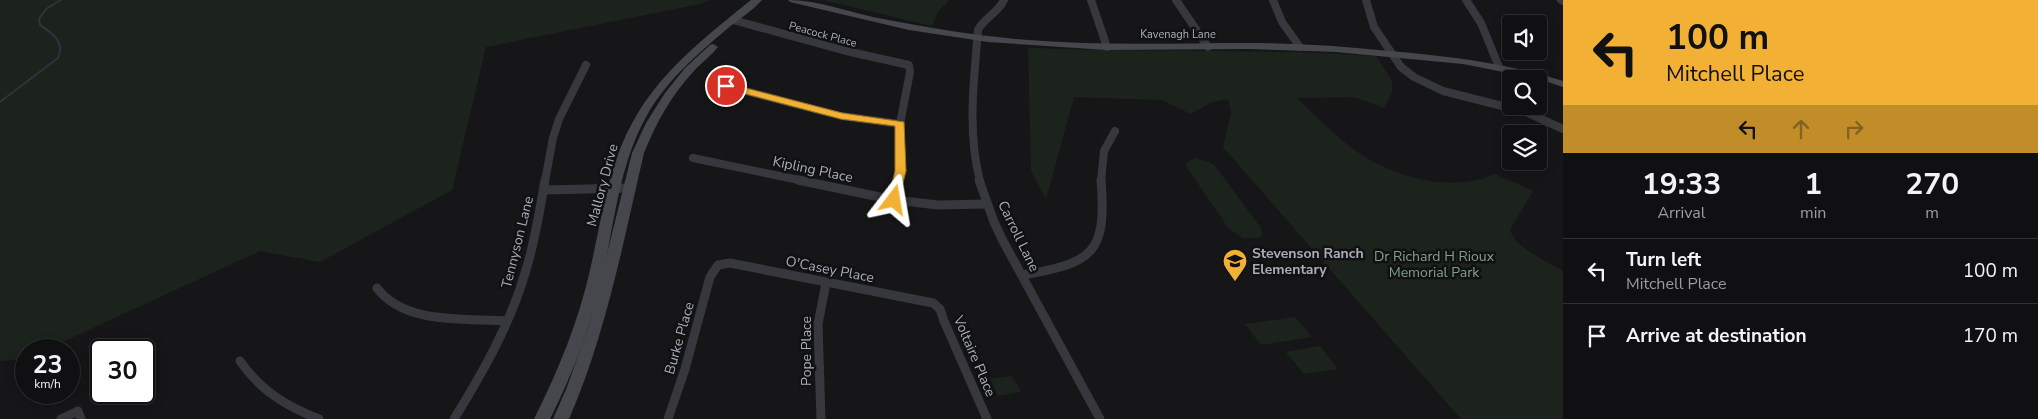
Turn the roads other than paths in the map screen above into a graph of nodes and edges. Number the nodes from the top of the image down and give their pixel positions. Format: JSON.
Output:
{"nodes":[{"id":1,"x":757,"y":0,"type":"edge"},
{"id":2,"x":769,"y":0,"type":"edge"},
{"id":3,"x":794,"y":0,"type":"edge"},
{"id":4,"x":1004,"y":0,"type":"edge"},
{"id":5,"x":1091,"y":0,"type":"edge"},
{"id":6,"x":1176,"y":0,"type":"edge"},
{"id":7,"x":1273,"y":0,"type":"edge"},
{"id":8,"x":1366,"y":0,"type":"edge"},
{"id":9,"x":1466,"y":0,"type":"edge"},
{"id":10,"x":738,"y":21,"type":"junction"},
{"id":11,"x":977,"y":38,"type":"junction"},
{"id":12,"x":1106,"y":47,"type":"junction"},
{"id":13,"x":1208,"y":47,"type":"junction"},
{"id":14,"x":1300,"y":47,"type":"junction"},
{"id":15,"x":1393,"y":54,"type":"junction"},
{"id":16,"x":586,"y":65,"type":"dead end"},
{"id":17,"x":909,"y":65,"type":"joint"},
{"id":18,"x":1498,"y":67,"type":"junction"},
{"id":19,"x":1563,"y":84,"type":"edge"},
{"id":20,"x":726,"y":86,"type":"dead end"},
{"id":21,"x":900,"y":124,"type":"junction"},
{"id":22,"x":1563,"y":129,"type":"edge"},
{"id":23,"x":1115,"y":131,"type":"dead end"},
{"id":24,"x":693,"y":158,"type":"dead end"},
{"id":25,"x":616,"y":188,"type":"junction"},
{"id":26,"x":630,"y":188,"type":"junction"},
{"id":27,"x":544,"y":190,"type":"junction"},
{"id":28,"x":894,"y":200,"type":"junction"},
{"id":29,"x":987,"y":204,"type":"junction"},
{"id":30,"x":718,"y":265,"type":"joint"},
{"id":31,"x":1022,"y":275,"type":"junction"},
{"id":32,"x":826,"y":283,"type":"junction"},
{"id":33,"x":377,"y":288,"type":"dead end"},
{"id":34,"x":937,"y":304,"type":"joint"},
{"id":35,"x":507,"y":321,"type":"junction"},
{"id":36,"x":240,"y":361,"type":"dead end"},
{"id":37,"x":80,"y":415,"type":"edge"},
{"id":38,"x":61,"y":419,"type":"edge"},
{"id":39,"x":319,"y":419,"type":"edge"},
{"id":40,"x":454,"y":419,"type":"edge"},
{"id":41,"x":542,"y":419,"type":"edge"},
{"id":42,"x":561,"y":419,"type":"edge"},
{"id":43,"x":668,"y":419,"type":"edge"},
{"id":44,"x":821,"y":419,"type":"edge"},
{"id":45,"x":988,"y":419,"type":"edge"},
{"id":46,"x":1100,"y":419,"type":"edge"}],
"edges":[{"from":1,"to":10,"type":"main road","name":"Mallory Drive"},
{"from":2,"to":10,"type":"main road"},
{"from":3,"to":11,"type":"main road","name":"Kavenagh Lane"},
{"from":4,"to":11,"type":"street","name":"Carroll Lane"},
{"from":5,"to":12,"type":"street"},
{"from":6,"to":13,"type":"street"},
{"from":7,"to":14,"type":"street"},
{"from":8,"to":15,"type":"street"},
{"from":9,"to":18,"type":"street"},
{"from":10,"to":17,"type":"street","name":"Peacock Place"},
{"from":10,"to":25,"type":"main road","name":"Mallory Drive"},
{"from":10,"to":26,"type":"main road"},
{"from":11,"to":12,"type":"main road","name":"Kavenagh Lane"},
{"from":11,"to":29,"type":"street","name":"Carroll Lane"},
{"from":12,"to":13,"type":"main road","name":"Kavenagh Lane"},
{"from":13,"to":14,"type":"main road","name":"Kavenagh Lane"},
{"from":14,"to":15,"type":"main road","name":"Kavenagh Lane"},
{"from":15,"to":18,"type":"main road","name":"Kavenagh Lane"},
{"from":15,"to":22,"type":"street"},
{"from":16,"to":27,"type":"street","name":"Tennyson Lane"},
{"from":17,"to":21,"type":"street"},
{"from":18,"to":19,"type":"main road","name":"Kavenagh Lane"},
{"from":20,"to":21,"type":"street"},
{"from":21,"to":28,"type":"street"},
{"from":23,"to":31,"type":"street"},
{"from":24,"to":28,"type":"street","name":"Kipling Place"},
{"from":25,"to":26,"type":"street"},
{"from":25,"to":27,"type":"street"},
{"from":25,"to":41,"type":"main road","name":"Mallory Drive"},
{"from":26,"to":42,"type":"main road"},
{"from":27,"to":35,"type":"street","name":"Tennyson Lane"},
{"from":28,"to":29,"type":"street","name":"Kipling Place"},
{"from":29,"to":31,"type":"street","name":"Carroll Lane"},
{"from":30,"to":32,"type":"street","name":"O'Casey Place"},
{"from":30,"to":43,"type":"street","name":"Burke Place"},
{"from":31,"to":46,"type":"street","name":"Carroll Lane"},
{"from":32,"to":34,"type":"street","name":"O'Casey Place"},
{"from":32,"to":44,"type":"street","name":"Pope Place"},
{"from":33,"to":35,"type":"street"},
{"from":34,"to":45,"type":"street","name":"Voltaire Place"},
{"from":35,"to":40,"type":"street","name":"Tennyson Lane"},
{"from":36,"to":39,"type":"street"},
{"from":37,"to":38,"type":"street"}]}
